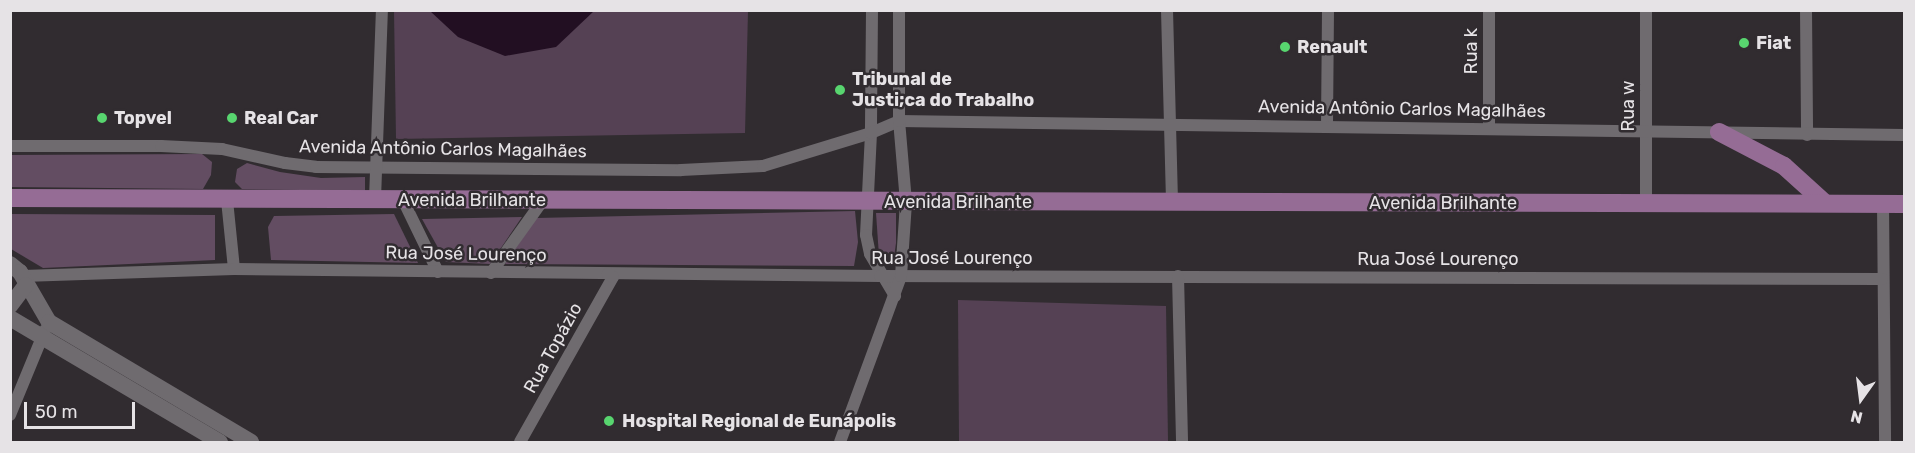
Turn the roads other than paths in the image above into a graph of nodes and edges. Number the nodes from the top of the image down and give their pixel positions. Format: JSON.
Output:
{"nodes":[{"id":1,"x":382,"y":10,"type":"edge"},
{"id":2,"x":872,"y":10,"type":"edge"},
{"id":3,"x":899,"y":10,"type":"edge"},
{"id":4,"x":1167,"y":10,"type":"edge"},
{"id":5,"x":1328,"y":10,"type":"edge"},
{"id":6,"x":1489,"y":10,"type":"edge"},
{"id":7,"x":1646,"y":10,"type":"edge"},
{"id":8,"x":1806,"y":10,"type":"edge"},
{"id":9,"x":899,"y":121,"type":"junction"},
{"id":10,"x":1170,"y":123,"type":"junction"},
{"id":11,"x":1327,"y":125,"type":"junction"},
{"id":12,"x":1489,"y":128,"type":"junction"},
{"id":13,"x":1646,"y":131,"type":"junction"},
{"id":14,"x":1719,"y":132,"type":"junction"},
{"id":15,"x":871,"y":133,"type":"junction"},
{"id":16,"x":1807,"y":135,"type":"junction"},
{"id":17,"x":1905,"y":135,"type":"edge"},
{"id":18,"x":10,"y":146,"type":"edge"},
{"id":19,"x":377,"y":168,"type":"junction"},
{"id":20,"x":10,"y":198,"type":"edge"},
{"id":21,"x":375,"y":199,"type":"junction"},
{"id":22,"x":227,"y":200,"type":"junction"},
{"id":23,"x":403,"y":200,"type":"junction"},
{"id":24,"x":543,"y":200,"type":"junction"},
{"id":25,"x":866,"y":202,"type":"junction"},
{"id":26,"x":906,"y":202,"type":"junction"},
{"id":27,"x":1647,"y":202,"type":"junction"},
{"id":28,"x":1172,"y":203,"type":"junction"},
{"id":29,"x":1825,"y":203,"type":"junction"},
{"id":30,"x":1883,"y":204,"type":"junction"},
{"id":31,"x":1905,"y":204,"type":"edge"},
{"id":32,"x":10,"y":264,"type":"edge"},
{"id":33,"x":234,"y":269,"type":"junction"},
{"id":34,"x":438,"y":272,"type":"junction"},
{"id":35,"x":491,"y":273,"type":"junction"},
{"id":36,"x":608,"y":274,"type":"junction"},
{"id":37,"x":880,"y":276,"type":"junction"},
{"id":38,"x":901,"y":276,"type":"junction"},
{"id":39,"x":1178,"y":276,"type":"junction"},
{"id":40,"x":1882,"y":279,"type":"junction"},
{"id":41,"x":24,"y":280,"type":"junction"},
{"id":42,"x":895,"y":296,"type":"junction"},
{"id":43,"x":10,"y":306,"type":"edge"},
{"id":44,"x":10,"y":318,"type":"edge"},
{"id":45,"x":46,"y":329,"type":"junction"},
{"id":46,"x":134,"y":370,"type":"junction"},
{"id":47,"x":126,"y":385,"type":"junction"},
{"id":48,"x":10,"y":415,"type":"edge"},
{"id":49,"x":220,"y":442,"type":"edge"},
{"id":50,"x":251,"y":442,"type":"edge"},
{"id":51,"x":520,"y":442,"type":"edge"},
{"id":52,"x":840,"y":442,"type":"edge"},
{"id":53,"x":1182,"y":442,"type":"edge"},
{"id":54,"x":1885,"y":442,"type":"edge"}],
"edges":[{"from":1,"to":19,"type":"street"},
{"from":2,"to":15,"type":"street"},
{"from":3,"to":9,"type":"street"},
{"from":4,"to":10,"type":"street"},
{"from":5,"to":11,"type":"street"},
{"from":6,"to":12,"type":"street","name":"Rua k"},
{"from":7,"to":13,"type":"street","name":"Rua w"},
{"from":8,"to":16,"type":"street"},
{"from":9,"to":10,"type":"street","name":"Avenida Antônio Carlos Magalhães"},
{"from":9,"to":15,"type":"street","name":"Avenida Antônio Carlos Magalhães"},
{"from":9,"to":26,"type":"street"},
{"from":10,"to":11,"type":"street","name":"Avenida Antônio Carlos Magalhães"},
{"from":10,"to":28,"type":"street"},
{"from":11,"to":12,"type":"street","name":"Avenida Antônio Carlos Magalhães"},
{"from":12,"to":13,"type":"street","name":"Avenida Antônio Carlos Magalhães"},
{"from":13,"to":14,"type":"street","name":"Avenida Antônio Carlos Magalhães"},
{"from":13,"to":27,"type":"street","name":"Rua w"},
{"from":14,"to":16,"type":"street","name":"Avenida Antônio Carlos Magalhães"},
{"from":14,"to":29,"type":"main road"},
{"from":15,"to":19,"type":"street","name":"Avenida Antônio Carlos Magalhães"},
{"from":15,"to":25,"type":"street"},
{"from":16,"to":17,"type":"street","name":"Avenida Antônio Carlos Magalhães"},
{"from":18,"to":19,"type":"street","name":"Avenida Antônio Carlos Magalhães"},
{"from":19,"to":21,"type":"street"},
{"from":20,"to":22,"type":"main road","name":"Avenida Brilhante"},
{"from":21,"to":22,"type":"main road","name":"Avenida Brilhante"},
{"from":21,"to":23,"type":"main road","name":"Avenida Brilhante"},
{"from":22,"to":33,"type":"street"},
{"from":23,"to":24,"type":"main road","name":"Avenida Brilhante"},
{"from":23,"to":34,"type":"street"},
{"from":24,"to":25,"type":"main road","name":"Avenida Brilhante"},
{"from":24,"to":35,"type":"street"},
{"from":25,"to":26,"type":"main road","name":"Avenida Brilhante"},
{"from":25,"to":37,"type":"street"},
{"from":26,"to":28,"type":"main road","name":"Avenida Brilhante"},
{"from":26,"to":38,"type":"street"},
{"from":27,"to":28,"type":"main road","name":"Avenida Brilhante"},
{"from":27,"to":29,"type":"main road","name":"Avenida Brilhante"},
{"from":29,"to":30,"type":"main road","name":"Avenida Brilhante"},
{"from":30,"to":31,"type":"main road","name":"Avenida Brilhante"},
{"from":30,"to":40,"type":"street"},
{"from":32,"to":41,"type":"main road"},
{"from":33,"to":34,"type":"street","name":"Rua José Lourenço"},
{"from":33,"to":41,"type":"street","name":"Rua José Lourenço"},
{"from":34,"to":35,"type":"street","name":"Rua José Lourenço"},
{"from":35,"to":36,"type":"street","name":"Rua José Lourenço"},
{"from":36,"to":37,"type":"street","name":"Rua José Lourenço"},
{"from":36,"to":51,"type":"street","name":"Rua Topázio"},
{"from":37,"to":38,"type":"street","name":"Rua José Lourenço"},
{"from":37,"to":42,"type":"street"},
{"from":38,"to":39,"type":"street","name":"Rua José Lourenço"},
{"from":38,"to":42,"type":"street"},
{"from":39,"to":40,"type":"street","name":"Rua José Lourenço"},
{"from":39,"to":53,"type":"street"},
{"from":40,"to":54,"type":"street"},
{"from":41,"to":43,"type":"main road"},
{"from":41,"to":45,"type":"main road"},
{"from":42,"to":52,"type":"street"},
{"from":44,"to":45,"type":"main road"},
{"from":45,"to":46,"type":"main road"},
{"from":45,"to":47,"type":"main road"},
{"from":45,"to":48,"type":"street"},
{"from":46,"to":47,"type":"main road"},
{"from":46,"to":50,"type":"main road"},
{"from":47,"to":49,"type":"main road"}]}
